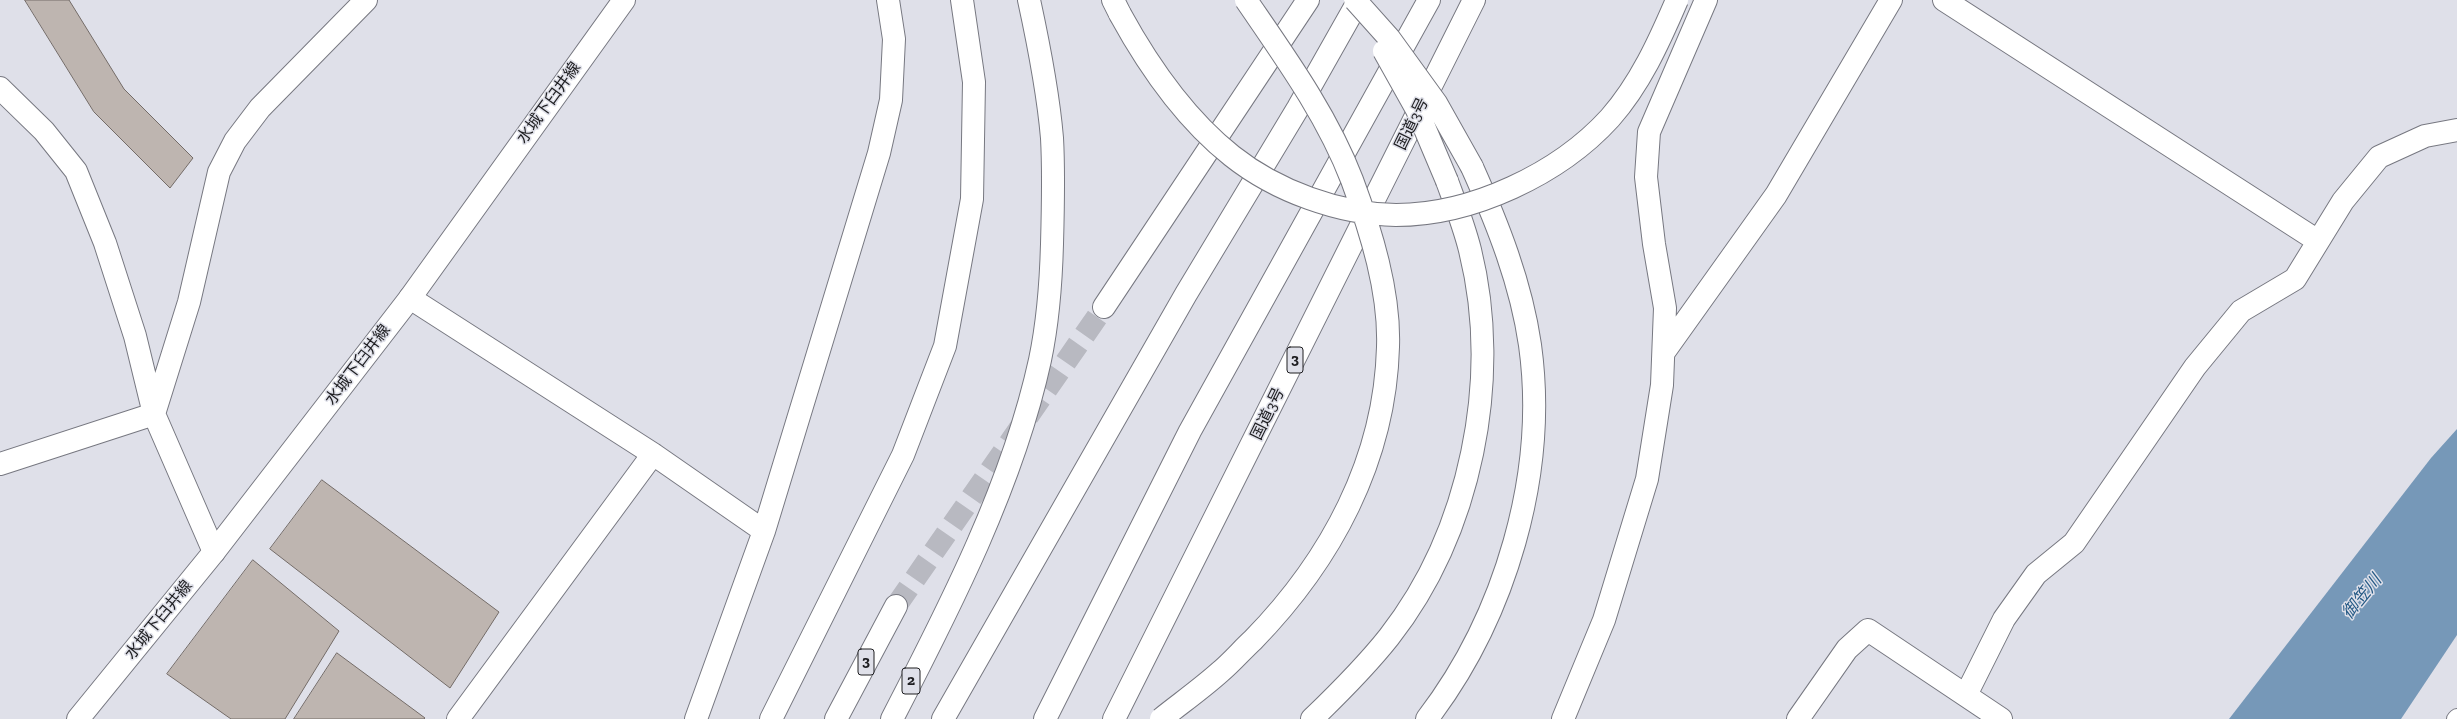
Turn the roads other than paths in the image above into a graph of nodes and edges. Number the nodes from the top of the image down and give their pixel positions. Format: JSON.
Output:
{"nodes":[{"id":1,"x":366,"y":0,"type":"edge"},
{"id":2,"x":624,"y":0,"type":"edge"},
{"id":3,"x":888,"y":0,"type":"edge"},
{"id":4,"x":962,"y":0,"type":"edge"},
{"id":5,"x":1029,"y":0,"type":"edge"},
{"id":6,"x":1246,"y":0,"type":"edge"},
{"id":7,"x":1308,"y":0,"type":"edge"},
{"id":8,"x":1351,"y":0,"type":"edge"},
{"id":9,"x":1355,"y":0,"type":"edge"},
{"id":10,"x":1359,"y":0,"type":"edge"},
{"id":11,"x":1429,"y":0,"type":"edge"},
{"id":12,"x":1474,"y":0,"type":"edge"},
{"id":13,"x":1677,"y":0,"type":"edge"},
{"id":14,"x":1706,"y":0,"type":"edge"},
{"id":15,"x":1891,"y":0,"type":"edge"},
{"id":16,"x":1944,"y":0,"type":"edge"},
{"id":17,"x":1117,"y":7,"type":"edge"},
{"id":18,"x":0,"y":88,"type":"edge"},
{"id":19,"x":2457,"y":130,"type":"edge"},
{"id":20,"x":2318,"y":241,"type":"junction"},
{"id":21,"x":410,"y":298,"type":"junction"},
{"id":22,"x":1104,"y":307,"type":"tunnel mouth"},
{"id":23,"x":1664,"y":352,"type":"junction"},
{"id":24,"x":154,"y":414,"type":"junction"},
{"id":25,"x":653,"y":454,"type":"junction"},
{"id":26,"x":0,"y":464,"type":"edge"},
{"id":27,"x":764,"y":532,"type":"junction"},
{"id":28,"x":214,"y":552,"type":"junction"},
{"id":29,"x":896,"y":606,"type":"tunnel mouth"},
{"id":30,"x":1966,"y":695,"type":"junction"},
{"id":31,"x":2457,"y":717,"type":"edge"},
{"id":32,"x":78,"y":719,"type":"edge"},
{"id":33,"x":458,"y":719,"type":"edge"},
{"id":34,"x":696,"y":719,"type":"edge"},
{"id":35,"x":771,"y":719,"type":"edge"},
{"id":36,"x":836,"y":719,"type":"edge"},
{"id":37,"x":892,"y":719,"type":"edge"},
{"id":38,"x":943,"y":719,"type":"edge"},
{"id":39,"x":1044,"y":719,"type":"edge"},
{"id":40,"x":1114,"y":719,"type":"edge"},
{"id":41,"x":1161,"y":719,"type":"edge"},
{"id":42,"x":1312,"y":719,"type":"edge"},
{"id":43,"x":1427,"y":719,"type":"edge"},
{"id":44,"x":1563,"y":719,"type":"edge"},
{"id":45,"x":1798,"y":719,"type":"edge"},
{"id":46,"x":2001,"y":719,"type":"edge"},
{"id":47,"x":2455,"y":719,"type":"edge"}],
"edges":[{"from":1,"to":24,"type":"main road"},
{"from":2,"to":21,"type":"main road","name":"水城下臼井線"},
{"from":3,"to":27,"type":"main road"},
{"from":4,"to":35,"type":"main road"},
{"from":5,"to":37,"type":"main road","number":"2"},
{"from":6,"to":41,"type":"main road","bridge":true},
{"from":7,"to":22,"type":"main road"},
{"from":8,"to":42,"type":"main road","bridge":true},
{"from":9,"to":43,"type":"main road","bridge":true},
{"from":10,"to":38,"type":"main road"},
{"from":11,"to":39,"type":"main road"},
{"from":12,"to":40,"type":"main road","name":"国道3号","number":"3"},
{"from":13,"to":17,"type":"main road","bridge":true},
{"from":14,"to":23,"type":"main road"},
{"from":15,"to":23,"type":"main road"},
{"from":16,"to":20,"type":"main road"},
{"from":18,"to":24,"type":"main road"},
{"from":19,"to":20,"type":"main road"},
{"from":20,"to":30,"type":"main road"},
{"from":21,"to":25,"type":"main road"},
{"from":21,"to":28,"type":"main road","name":"水城下臼井線"},
{"from":23,"to":44,"type":"main road"},
{"from":24,"to":26,"type":"main road"},
{"from":24,"to":28,"type":"main road"},
{"from":25,"to":27,"type":"main road"},
{"from":25,"to":33,"type":"main road"},
{"from":27,"to":34,"type":"main road"},
{"from":28,"to":32,"type":"main road","name":"水城下臼井線"},
{"from":29,"to":36,"type":"main road","number":"3"},
{"from":30,"to":45,"type":"main road"},
{"from":30,"to":46,"type":"main road"},
{"from":31,"to":47,"type":"lane"}]}
